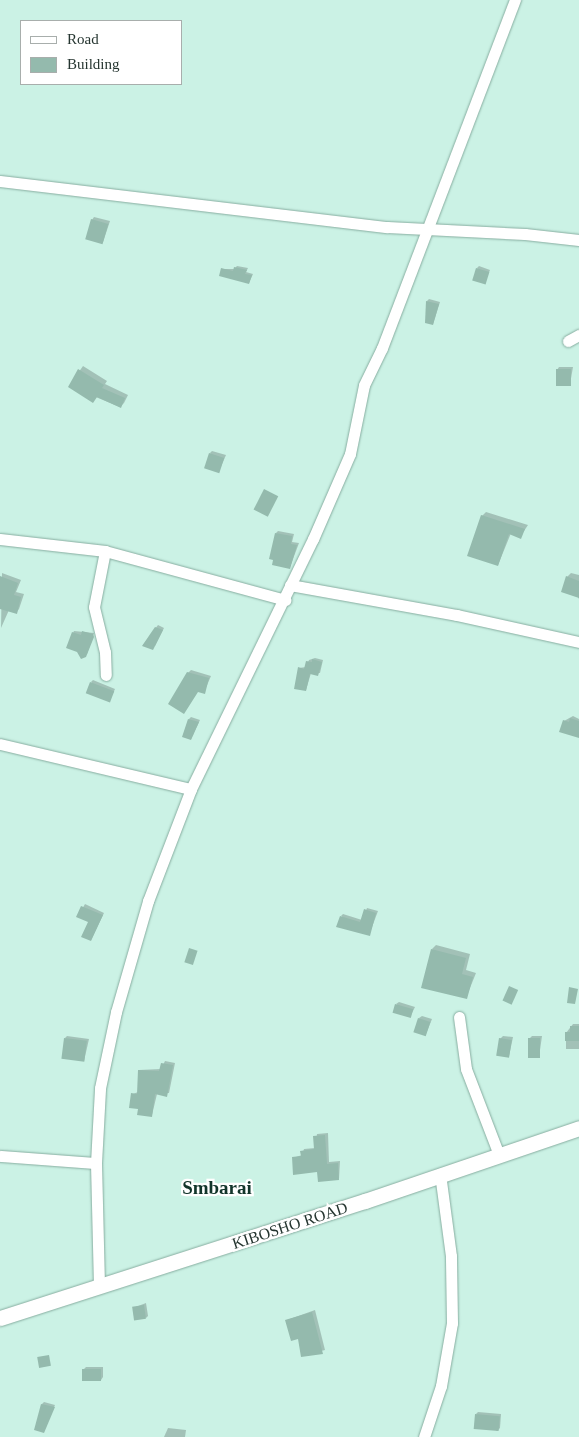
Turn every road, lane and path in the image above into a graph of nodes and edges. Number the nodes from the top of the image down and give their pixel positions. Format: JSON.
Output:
{"nodes":[{"id":1,"x":515,"y":0,"type":"edge"},
{"id":2,"x":0,"y":181,"type":"edge"},
{"id":3,"x":424,"y":230,"type":"junction"},
{"id":4,"x":579,"y":240,"type":"edge"},
{"id":5,"x":579,"y":335,"type":"edge"},
{"id":6,"x":568,"y":341,"type":"dead end"},
{"id":7,"x":0,"y":539,"type":"edge"},
{"id":8,"x":106,"y":551,"type":"junction"},
{"id":9,"x":290,"y":585,"type":"junction"},
{"id":10,"x":285,"y":600,"type":"junction"},
{"id":11,"x":579,"y":642,"type":"edge"},
{"id":12,"x":106,"y":675,"type":"dead end"},
{"id":13,"x":0,"y":744,"type":"edge"},
{"id":14,"x":192,"y":789,"type":"junction"},
{"id":15,"x":459,"y":1017,"type":"dead end"},
{"id":16,"x":579,"y":1128,"type":"edge"},
{"id":17,"x":499,"y":1155,"type":"junction"},
{"id":18,"x":0,"y":1156,"type":"edge"},
{"id":19,"x":96,"y":1163,"type":"junction"},
{"id":20,"x":440,"y":1174,"type":"junction"},
{"id":21,"x":99,"y":1286,"type":"junction"},
{"id":22,"x":0,"y":1318,"type":"edge"},
{"id":23,"x":424,"y":1437,"type":"edge"}],
"edges":[{"from":1,"to":3,"type":"street"},
{"from":2,"to":3,"type":"street"},
{"from":3,"to":4,"type":"street"},
{"from":3,"to":9,"type":"street"},
{"from":5,"to":6,"type":"street"},
{"from":7,"to":8,"type":"street"},
{"from":8,"to":10,"type":"street"},
{"from":8,"to":12,"type":"street"},
{"from":9,"to":10,"type":"street"},
{"from":9,"to":11,"type":"street"},
{"from":10,"to":14,"type":"street"},
{"from":13,"to":14,"type":"street"},
{"from":14,"to":19,"type":"street"},
{"from":15,"to":17,"type":"street"},
{"from":16,"to":17,"type":"street","name":"KIBOSHO ROAD"},
{"from":17,"to":20,"type":"street","name":"KIBOSHO ROAD"},
{"from":18,"to":19,"type":"street"},
{"from":19,"to":21,"type":"street"},
{"from":20,"to":21,"type":"street","name":"KIBOSHO ROAD"},
{"from":20,"to":23,"type":"street"},
{"from":21,"to":22,"type":"street","name":"KIBOSHO ROAD"}]}
